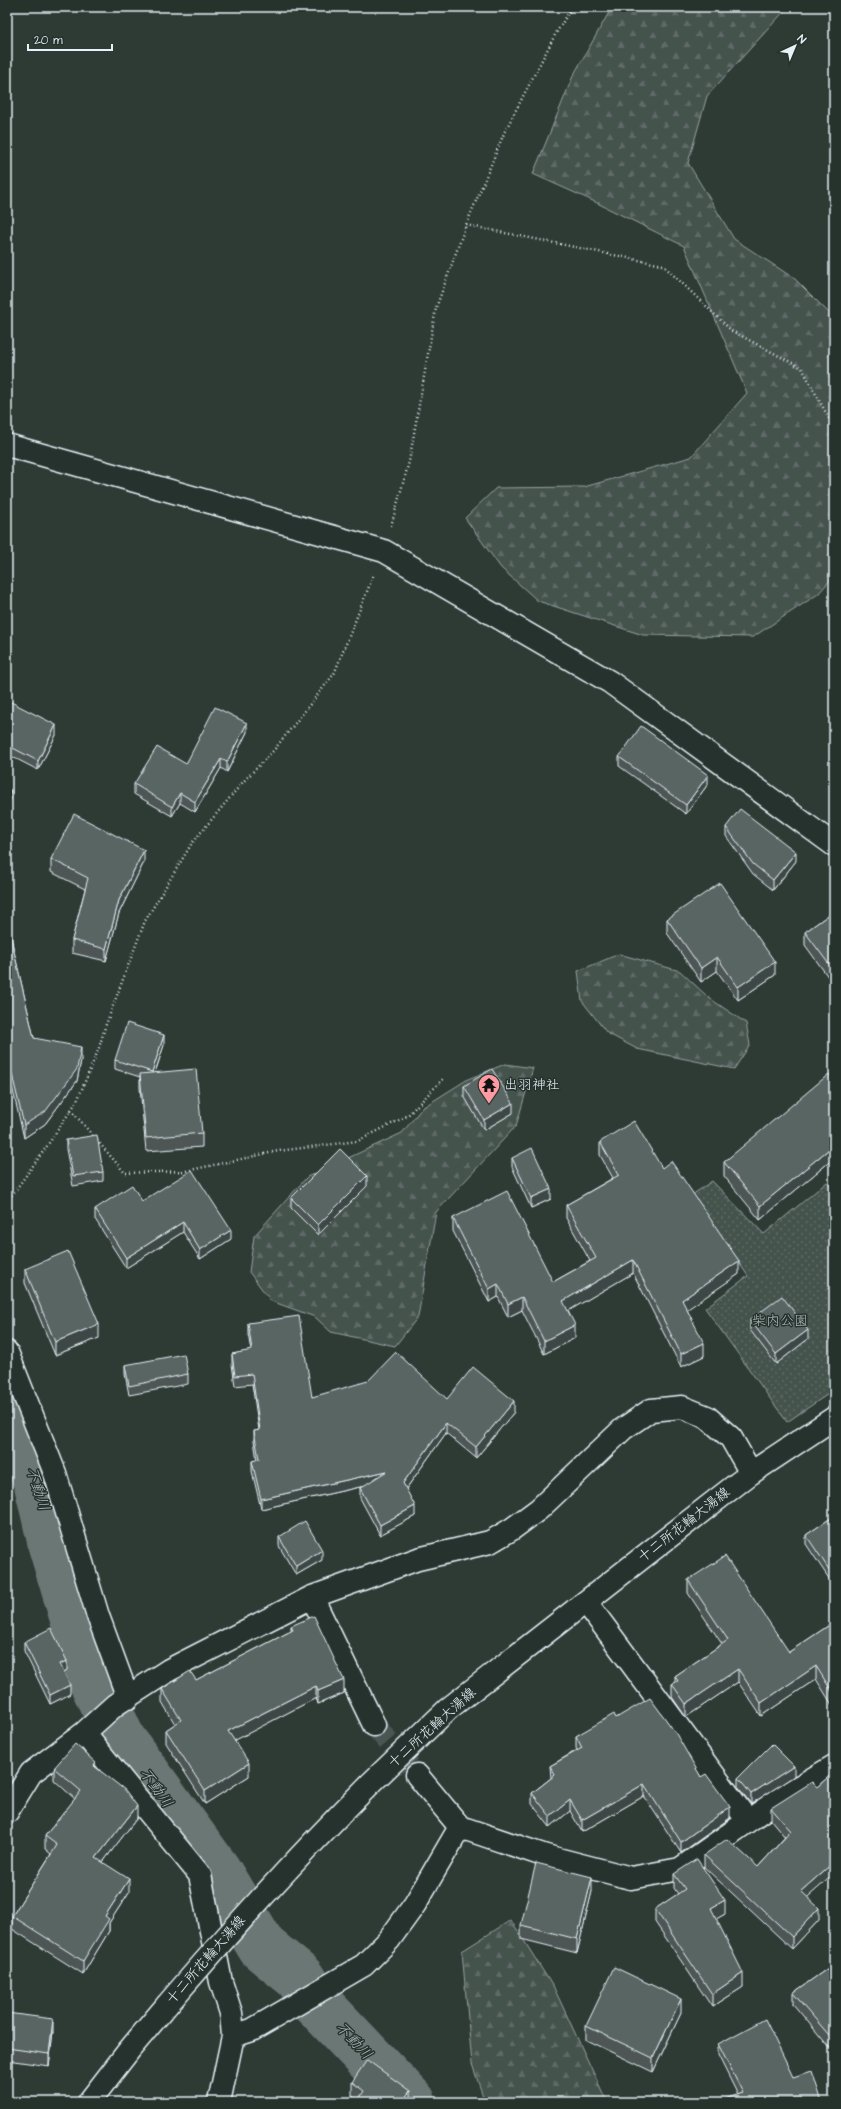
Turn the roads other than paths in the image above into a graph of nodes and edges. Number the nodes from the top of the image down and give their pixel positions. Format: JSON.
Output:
{"nodes":[{"id":1,"x":7,"y":445,"type":"edge"},
{"id":2,"x":834,"y":845,"type":"edge"},
{"id":3,"x":7,"y":1352,"type":"edge"},
{"id":4,"x":834,"y":1418,"type":"edge"},
{"id":5,"x":751,"y":1473,"type":"junction"},
{"id":6,"x":312,"y":1597,"type":"junction"},
{"id":7,"x":586,"y":1602,"type":"junction"},
{"id":8,"x":122,"y":1701,"type":"junction"},
{"id":9,"x":374,"y":1725,"type":"tunnel mouth"},
{"id":10,"x":89,"y":1728,"type":"junction"},
{"id":11,"x":834,"y":1766,"type":"edge"},
{"id":12,"x":417,"y":1775,"type":"tunnel mouth"},
{"id":13,"x":7,"y":1812,"type":"edge"},
{"id":14,"x":748,"y":1821,"type":"junction"},
{"id":15,"x":460,"y":1827,"type":"junction"},
{"id":16,"x":233,"y":2036,"type":"junction"},
{"id":17,"x":89,"y":2102,"type":"edge"},
{"id":18,"x":219,"y":2102,"type":"edge"}],
"edges":[{"from":1,"to":2,"type":"street"},
{"from":3,"to":8,"type":"street"},
{"from":4,"to":5,"type":"street","name":"十二所花輪大湯線"},
{"from":5,"to":6,"type":"street"},
{"from":5,"to":7,"type":"street","name":"十二所花輪大湯線"},
{"from":6,"to":8,"type":"street"},
{"from":6,"to":9,"type":"street"},
{"from":7,"to":14,"type":"street"},
{"from":7,"to":17,"type":"street","name":"十二所花輪大湯線","bridge":true},
{"from":8,"to":10,"type":"street"},
{"from":10,"to":13,"type":"street"},
{"from":10,"to":16,"type":"street"},
{"from":11,"to":14,"type":"street"},
{"from":12,"to":15,"type":"street"},
{"from":14,"to":15,"type":"street"},
{"from":15,"to":16,"type":"street"},
{"from":16,"to":18,"type":"street"}]}
